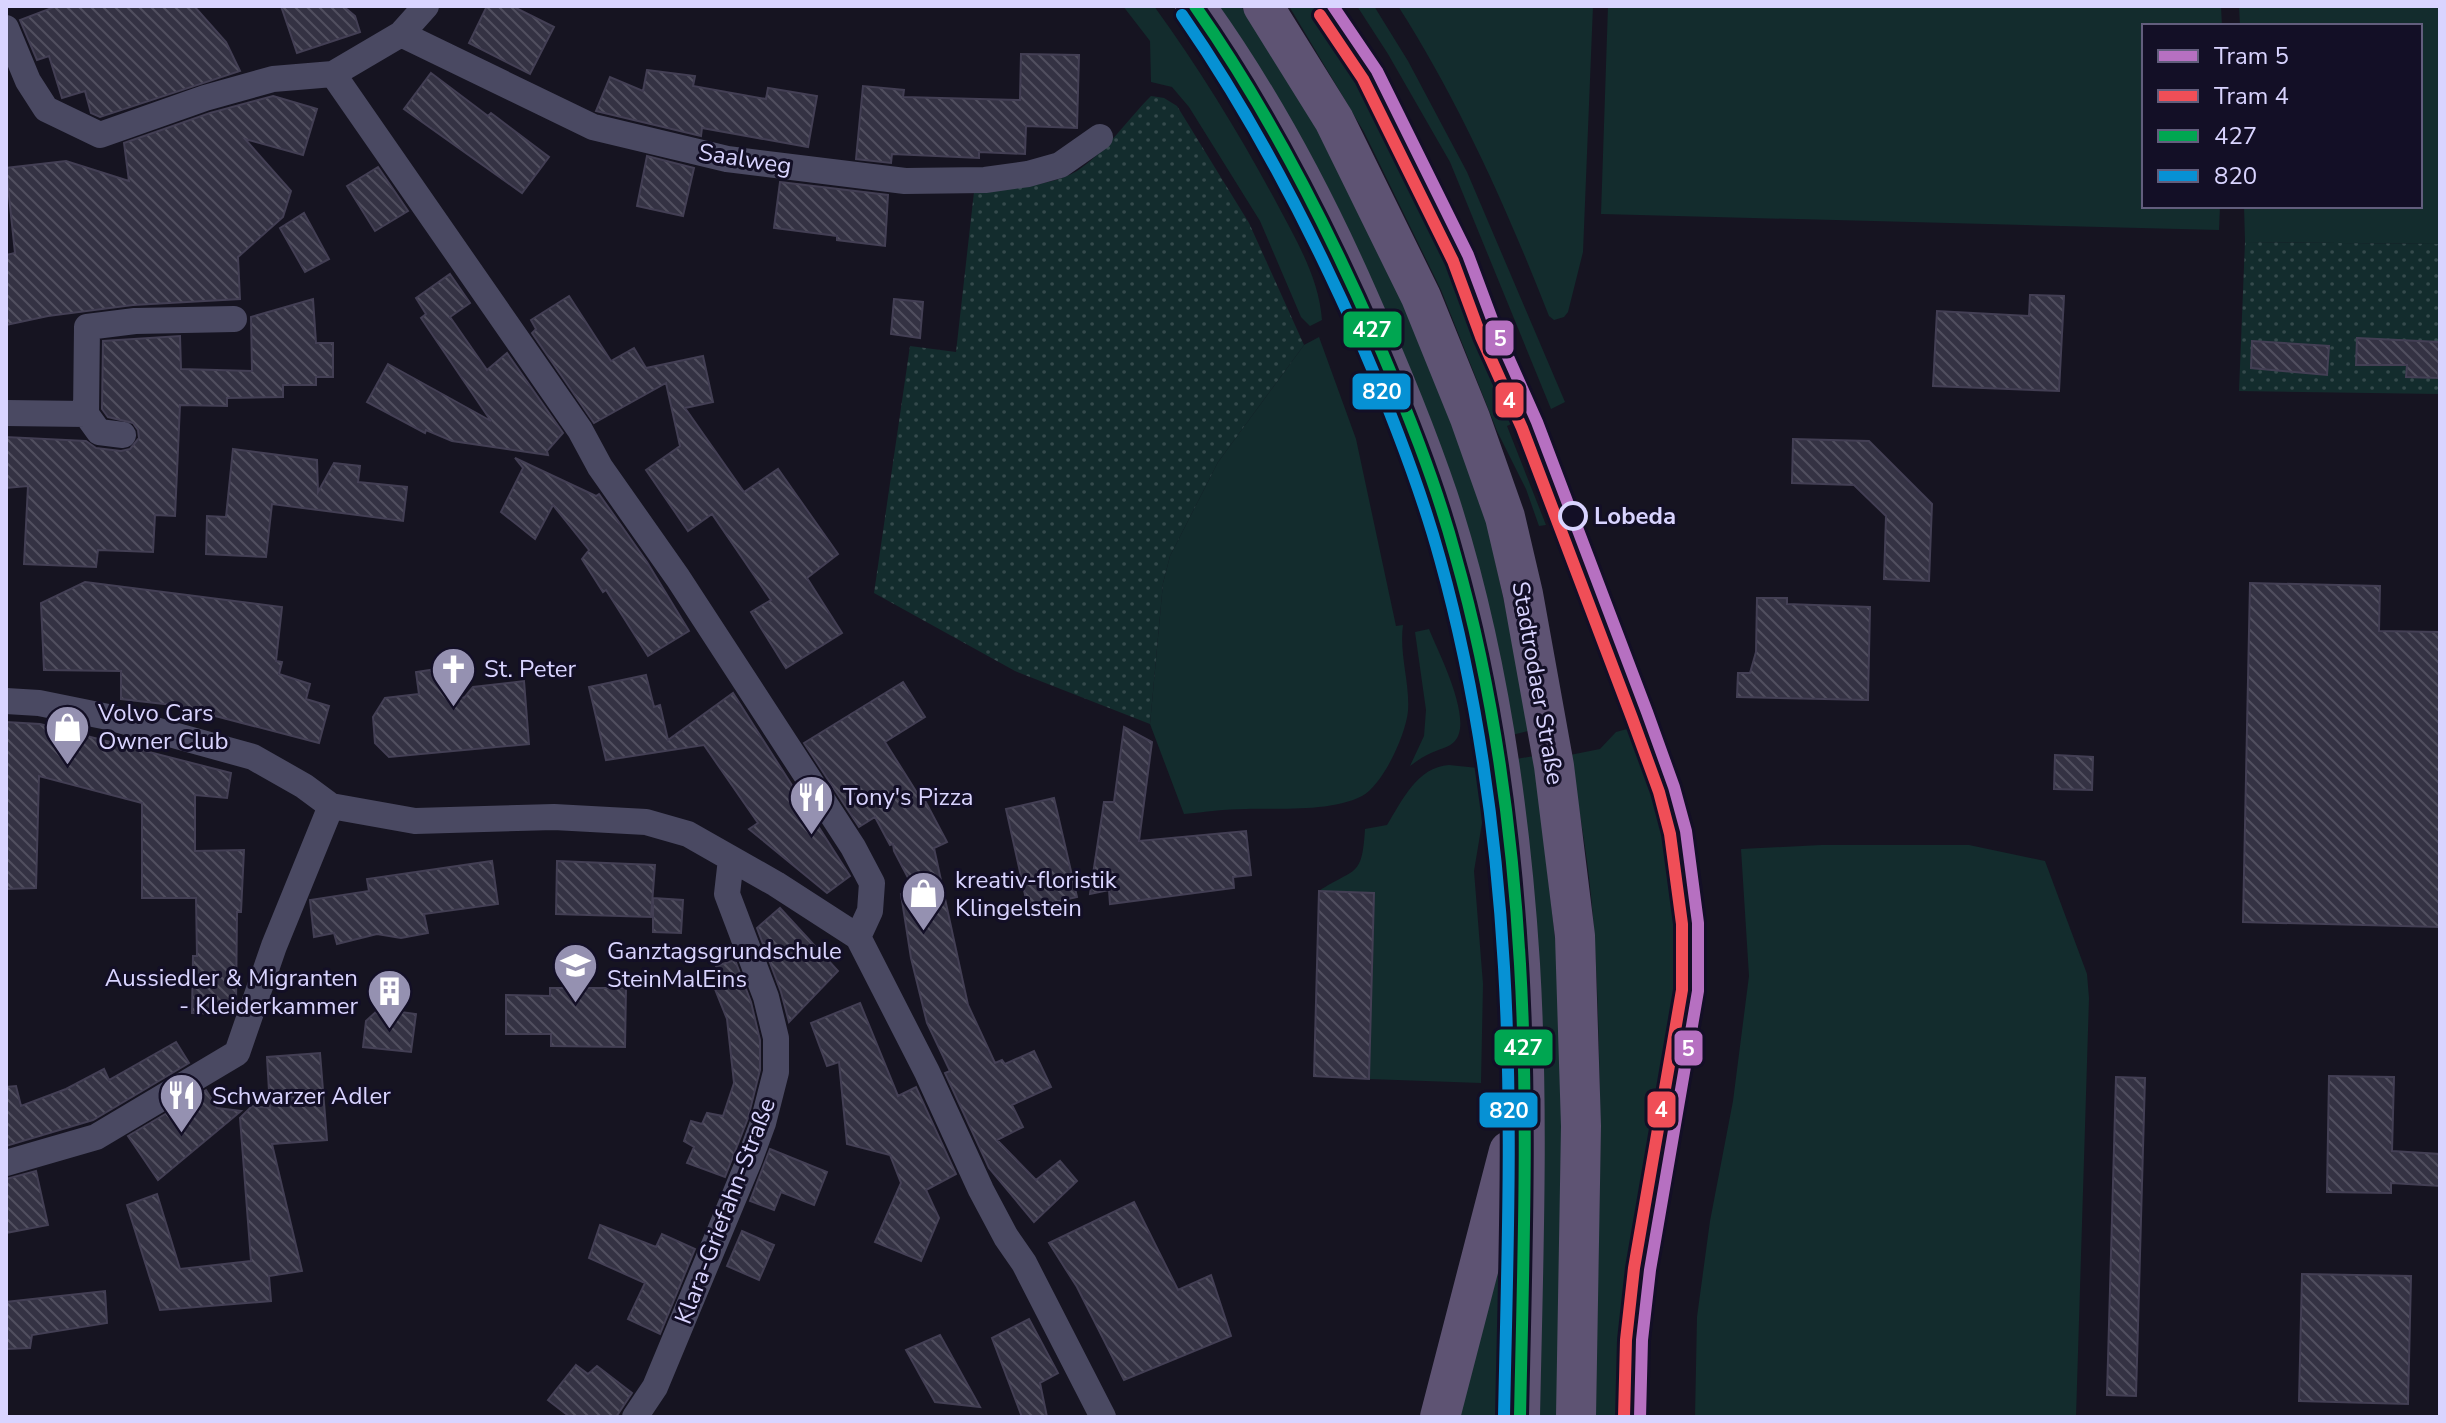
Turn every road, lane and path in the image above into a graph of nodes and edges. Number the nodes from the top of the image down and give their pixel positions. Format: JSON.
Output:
{"nodes":[{"id":1,"x":426,"y":6,"type":"edge"},
{"id":2,"x":1195,"y":6,"type":"edge"},
{"id":3,"x":1263,"y":6,"type":"edge"},
{"id":4,"x":6,"y":28,"type":"edge"},
{"id":5,"x":401,"y":34,"type":"junction"},
{"id":6,"x":333,"y":74,"type":"junction"},
{"id":7,"x":17,"y":83,"type":"edge"},
{"id":8,"x":1100,"y":137,"type":"dead end"},
{"id":9,"x":234,"y":319,"type":"dead end"},
{"id":10,"x":6,"y":413,"type":"edge"},
{"id":11,"x":86,"y":414,"type":"junction"},
{"id":12,"x":123,"y":435,"type":"dead end"},
{"id":13,"x":6,"y":701,"type":"edge"},
{"id":14,"x":331,"y":806,"type":"junction"},
{"id":15,"x":731,"y":859,"type":"junction"},
{"id":16,"x":858,"y":937,"type":"junction"},
{"id":17,"x":1525,"y":1089,"type":"junction"},
{"id":18,"x":6,"y":1163,"type":"edge"},
{"id":19,"x":635,"y":1417,"type":"edge"},
{"id":20,"x":1103,"y":1417,"type":"edge"},
{"id":21,"x":1440,"y":1417,"type":"edge"},
{"id":22,"x":1520,"y":1417,"type":"edge"},
{"id":23,"x":1576,"y":1417,"type":"edge"}],
"edges":[{"from":1,"to":5,"type":"street"},
{"from":2,"to":17,"type":"main road"},
{"from":3,"to":23,"type":"main road","name":"Stadtrodaer Straße"},
{"from":4,"to":7,"type":"street"},
{"from":5,"to":6,"type":"street"},
{"from":5,"to":8,"type":"street","name":"Saalweg"},
{"from":6,"to":7,"type":"street"},
{"from":6,"to":16,"type":"street"},
{"from":9,"to":11,"type":"street"},
{"from":10,"to":11,"type":"street"},
{"from":11,"to":12,"type":"street"},
{"from":13,"to":14,"type":"street"},
{"from":14,"to":15,"type":"street"},
{"from":14,"to":18,"type":"street"},
{"from":15,"to":16,"type":"street"},
{"from":15,"to":19,"type":"street","name":"Klara-Griefahn-Straße"},
{"from":16,"to":20,"type":"street"},
{"from":17,"to":21,"type":"main road"},
{"from":17,"to":22,"type":"main road"}]}
